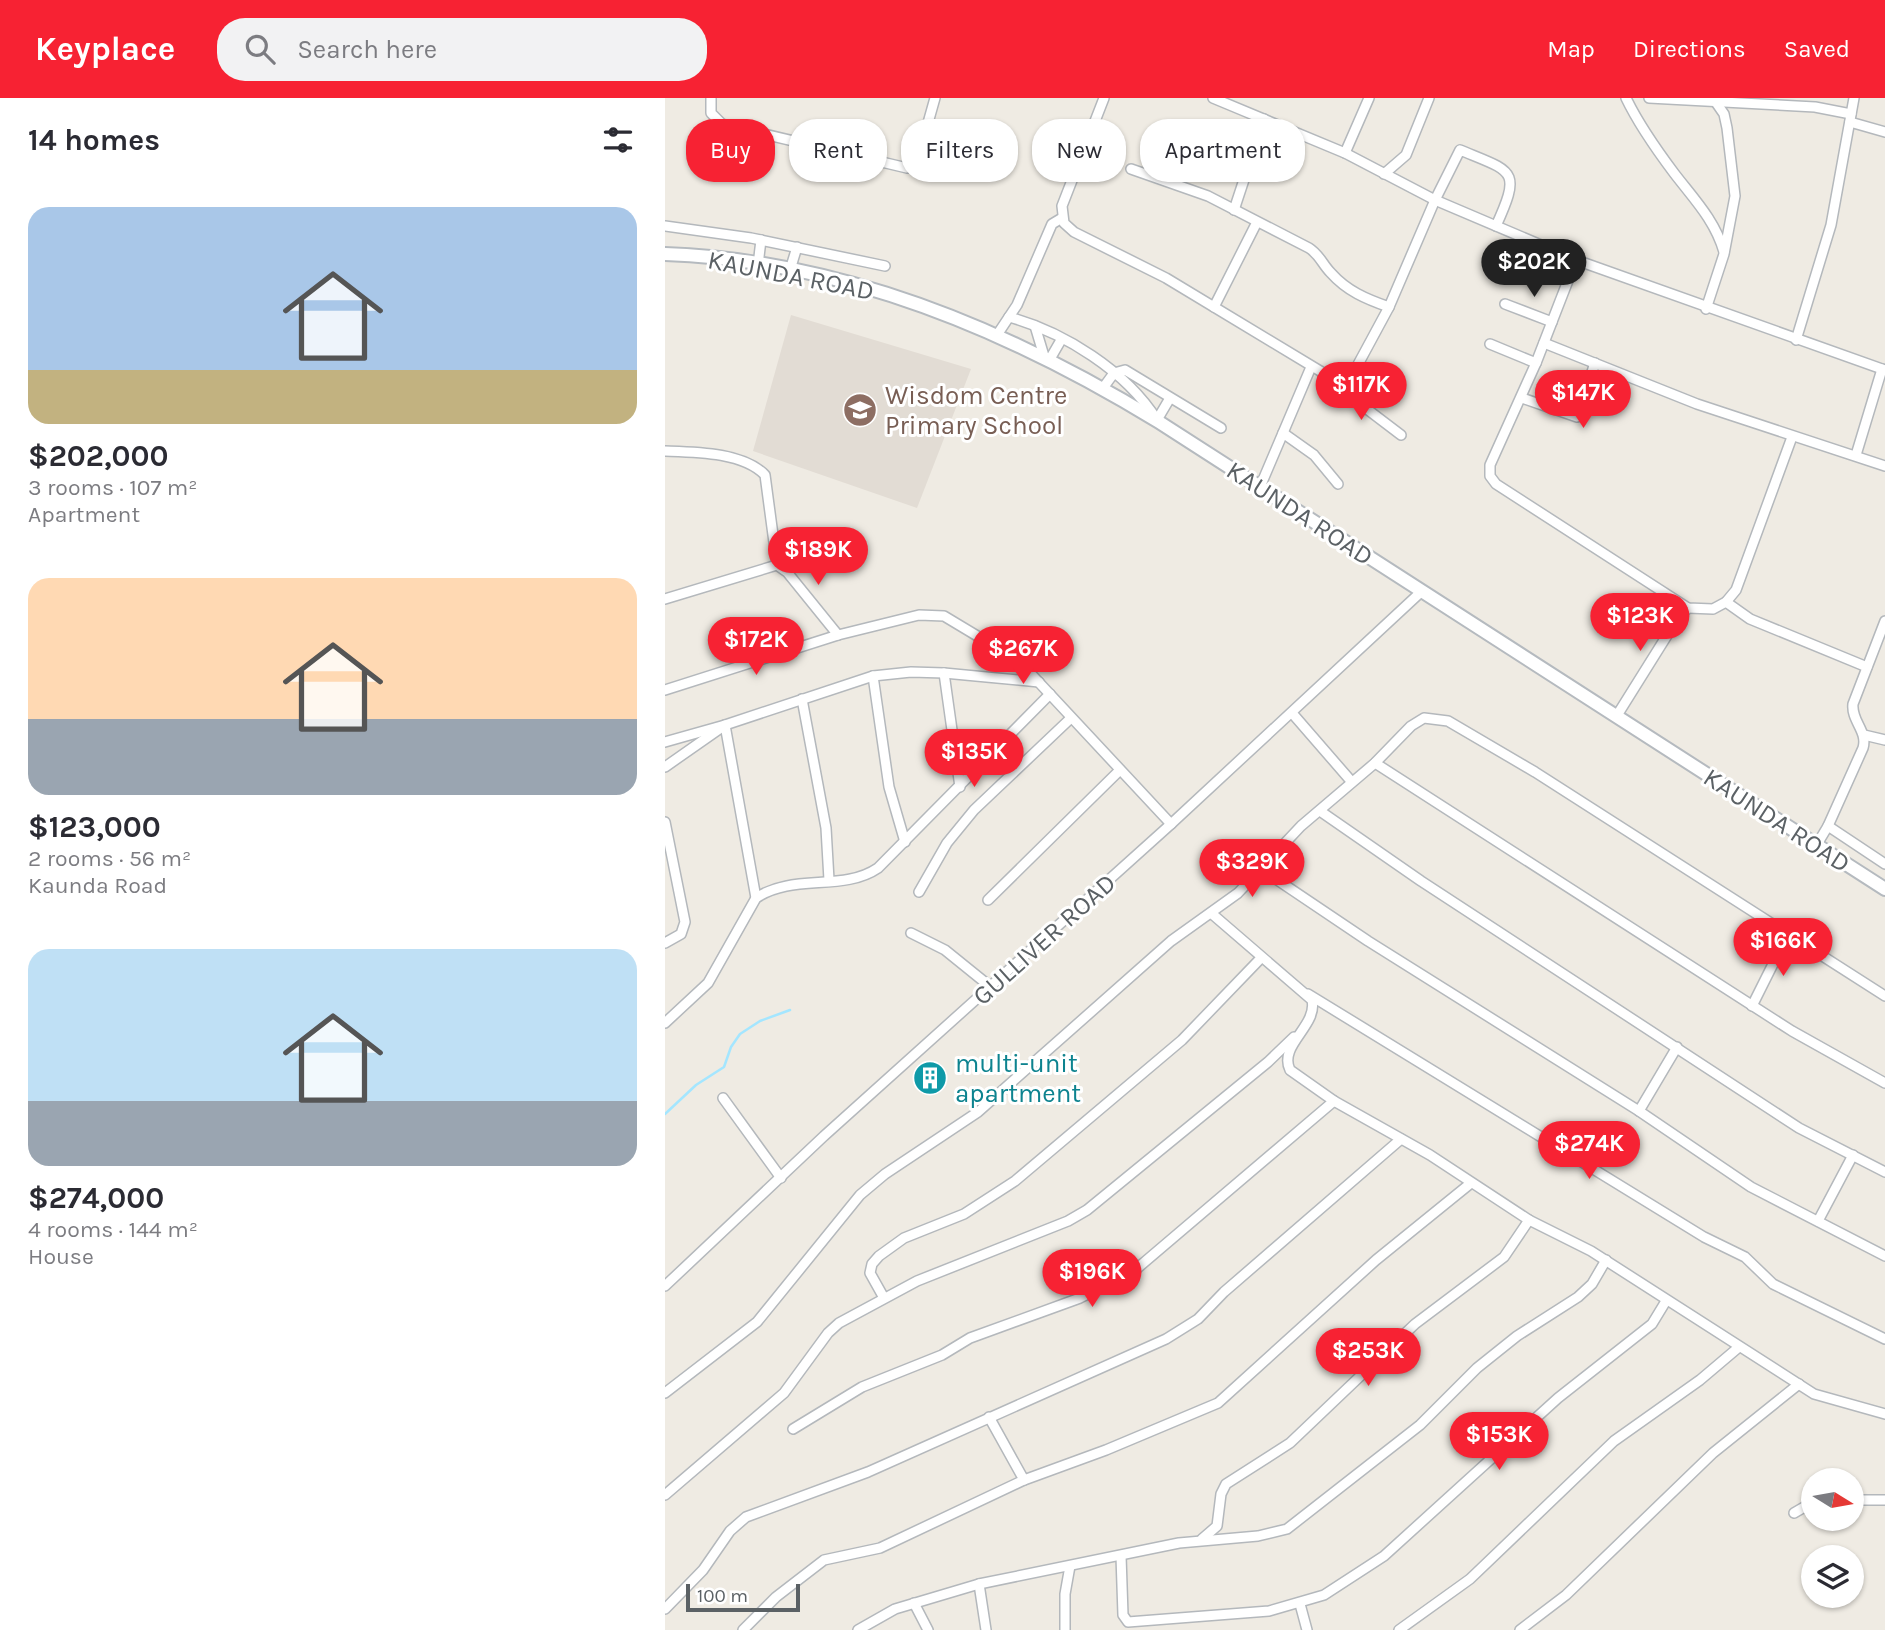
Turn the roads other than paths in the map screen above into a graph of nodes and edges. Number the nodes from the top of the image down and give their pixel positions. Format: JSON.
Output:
{"nodes":[{"id":1,"x":711,"y":98,"type":"edge"},
{"id":2,"x":935,"y":98,"type":"edge"},
{"id":3,"x":1104,"y":98,"type":"edge"},
{"id":4,"x":1213,"y":98,"type":"edge"},
{"id":5,"x":1369,"y":98,"type":"edge"},
{"id":6,"x":1429,"y":98,"type":"edge"},
{"id":7,"x":1626,"y":98,"type":"edge"},
{"id":8,"x":1649,"y":98,"type":"edge"},
{"id":9,"x":1854,"y":98,"type":"edge"},
{"id":10,"x":1715,"y":101,"type":"junction"},
{"id":11,"x":1851,"y":118,"type":"junction"},
{"id":12,"x":1264,"y":119,"type":"edge"},
{"id":13,"x":1885,"y":132,"type":"edge"},
{"id":14,"x":1305,"y":136,"type":"edge"},
{"id":15,"x":1345,"y":153,"type":"junction"},
{"id":16,"x":1131,"y":169,"type":"dead end"},
{"id":17,"x":1384,"y":174,"type":"junction"},
{"id":18,"x":1243,"y":182,"type":"edge"},
{"id":19,"x":1435,"y":200,"type":"junction"},
{"id":20,"x":1234,"y":210,"type":"junction"},
{"id":21,"x":1062,"y":218,"type":"junction"},
{"id":22,"x":1257,"y":222,"type":"junction"},
{"id":23,"x":665,"y":226,"type":"edge"},
{"id":24,"x":1496,"y":226,"type":"junction"},
{"id":25,"x":761,"y":240,"type":"junction"},
{"id":26,"x":797,"y":247,"type":"junction"},
{"id":27,"x":665,"y":254,"type":"edge"},
{"id":28,"x":1724,"y":254,"type":"junction"},
{"id":29,"x":1576,"y":260,"type":"junction"},
{"id":30,"x":758,"y":265,"type":"junction"},
{"id":31,"x":885,"y":266,"type":"dead end"},
{"id":32,"x":790,"y":270,"type":"junction"},
{"id":33,"x":1505,"y":304,"type":"dead end"},
{"id":34,"x":1214,"y":307,"type":"junction"},
{"id":35,"x":1389,"y":307,"type":"junction"},
{"id":36,"x":1706,"y":309,"type":"junction"},
{"id":37,"x":1009,"y":317,"type":"junction"},
{"id":38,"x":1552,"y":323,"type":"junction"},
{"id":39,"x":1035,"y":326,"type":"junction"},
{"id":40,"x":997,"y":335,"type":"junction"},
{"id":41,"x":1061,"y":340,"type":"junction"},
{"id":42,"x":1796,"y":340,"type":"junction"},
{"id":43,"x":1544,"y":343,"type":"junction"},
{"id":44,"x":1490,"y":344,"type":"dead end"},
{"id":45,"x":1047,"y":358,"type":"junction"},
{"id":46,"x":1536,"y":363,"type":"junction"},
{"id":47,"x":1595,"y":363,"type":"junction"},
{"id":48,"x":1311,"y":366,"type":"junction"},
{"id":49,"x":1883,"y":369,"type":"edge"},
{"id":50,"x":1114,"y":373,"type":"junction"},
{"id":51,"x":1348,"y":383,"type":"junction"},
{"id":52,"x":1103,"y":388,"type":"junction"},
{"id":53,"x":1170,"y":398,"type":"junction"},
{"id":54,"x":1522,"y":398,"type":"junction"},
{"id":55,"x":1157,"y":420,"type":"junction"},
{"id":56,"x":1221,"y":428,"type":"dead end"},
{"id":57,"x":1283,"y":433,"type":"junction"},
{"id":58,"x":1401,"y":435,"type":"dead end"},
{"id":59,"x":1792,"y":437,"type":"junction"},
{"id":60,"x":665,"y":451,"type":"edge"},
{"id":61,"x":1856,"y":455,"type":"junction"},
{"id":62,"x":1885,"y":466,"type":"edge"},
{"id":63,"x":1338,"y":484,"type":"dead end"},
{"id":64,"x":1260,"y":486,"type":"junction"},
{"id":65,"x":777,"y":565,"type":"junction"},
{"id":66,"x":1422,"y":591,"type":"junction"},
{"id":67,"x":665,"y":599,"type":"edge"},
{"id":68,"x":1726,"y":602,"type":"junction"},
{"id":69,"x":1688,"y":608,"type":"junction"},
{"id":70,"x":1884,"y":625,"type":"edge"},
{"id":71,"x":838,"y":635,"type":"junction"},
{"id":72,"x":1867,"y":667,"type":"junction"},
{"id":73,"x":944,"y":673,"type":"junction"},
{"id":74,"x":873,"y":676,"type":"junction"},
{"id":75,"x":1039,"y":682,"type":"junction"},
{"id":76,"x":665,"y":690,"type":"edge"},
{"id":77,"x":1050,"y":694,"type":"junction"},
{"id":78,"x":803,"y":699,"type":"junction"},
{"id":79,"x":1292,"y":713,"type":"junction"},
{"id":80,"x":1616,"y":717,"type":"junction"},
{"id":81,"x":1071,"y":718,"type":"junction"},
{"id":82,"x":725,"y":725,"type":"junction"},
{"id":83,"x":1864,"y":735,"type":"junction"},
{"id":84,"x":1885,"y":740,"type":"edge"},
{"id":85,"x":665,"y":742,"type":"edge"},
{"id":86,"x":1375,"y":763,"type":"junction"},
{"id":87,"x":665,"y":767,"type":"edge"},
{"id":88,"x":1121,"y":770,"type":"junction"},
{"id":89,"x":1351,"y":781,"type":"junction"},
{"id":90,"x":960,"y":787,"type":"junction"},
{"id":91,"x":1320,"y":811,"type":"junction"},
{"id":92,"x":665,"y":822,"type":"edge"},
{"id":93,"x":1171,"y":824,"type":"junction"},
{"id":94,"x":1828,"y":826,"type":"junction"},
{"id":95,"x":905,"y":842,"type":"junction"},
{"id":96,"x":1815,"y":846,"type":"junction"},
{"id":97,"x":1885,"y":863,"type":"edge"},
{"id":98,"x":1261,"y":869,"type":"junction"},
{"id":99,"x":829,"y":880,"type":"junction"},
{"id":100,"x":1885,"y":889,"type":"edge"},
{"id":101,"x":919,"y":892,"type":"dead end"},
{"id":102,"x":756,"y":898,"type":"junction"},
{"id":103,"x":988,"y":900,"type":"dead end"},
{"id":104,"x":1211,"y":913,"type":"junction"},
{"id":105,"x":911,"y":933,"type":"dead end"},
{"id":106,"x":1787,"y":936,"type":"junction"},
{"id":107,"x":665,"y":943,"type":"edge"},
{"id":108,"x":1261,"y":958,"type":"junction"},
{"id":109,"x":992,"y":988,"type":"junction"},
{"id":110,"x":1307,"y":993,"type":"junction"},
{"id":111,"x":1885,"y":996,"type":"edge"},
{"id":112,"x":1752,"y":1006,"type":"junction"},
{"id":113,"x":665,"y":1023,"type":"edge"},
{"id":114,"x":1305,"y":1025,"type":"junction"},
{"id":115,"x":1677,"y":1047,"type":"junction"},
{"id":116,"x":1885,"y":1083,"type":"edge"},
{"id":117,"x":723,"y":1098,"type":"dead end"},
{"id":118,"x":1334,"y":1101,"type":"junction"},
{"id":119,"x":1639,"y":1111,"type":"junction"},
{"id":120,"x":1401,"y":1139,"type":"junction"},
{"id":121,"x":1853,"y":1155,"type":"junction"},
{"id":122,"x":1885,"y":1172,"type":"edge"},
{"id":123,"x":781,"y":1178,"type":"junction"},
{"id":124,"x":1471,"y":1183,"type":"junction"},
{"id":125,"x":1529,"y":1220,"type":"junction"},
{"id":126,"x":1818,"y":1221,"type":"junction"},
{"id":127,"x":1885,"y":1256,"type":"edge"},
{"id":128,"x":1606,"y":1260,"type":"junction"},
{"id":129,"x":665,"y":1286,"type":"edge"},
{"id":130,"x":884,"y":1298,"type":"junction"},
{"id":131,"x":1666,"y":1301,"type":"junction"},
{"id":132,"x":1885,"y":1339,"type":"edge"},
{"id":133,"x":1739,"y":1347,"type":"junction"},
{"id":134,"x":1799,"y":1384,"type":"junction"},
{"id":135,"x":665,"y":1393,"type":"edge"},
{"id":136,"x":1885,"y":1414,"type":"edge"},
{"id":137,"x":989,"y":1417,"type":"junction"},
{"id":138,"x":793,"y":1429,"type":"dead end"},
{"id":139,"x":1024,"y":1480,"type":"junction"},
{"id":140,"x":665,"y":1494,"type":"edge"},
{"id":141,"x":1864,"y":1500,"type":"edge"},
{"id":142,"x":1885,"y":1500,"type":"edge"},
{"id":143,"x":1801,"y":1509,"type":"edge"},
{"id":144,"x":1794,"y":1513,"type":"dead end"},
{"id":145,"x":1201,"y":1540,"type":"junction"},
{"id":146,"x":1121,"y":1556,"type":"junction"},
{"id":147,"x":1070,"y":1566,"type":"junction"},
{"id":148,"x":979,"y":1584,"type":"junction"},
{"id":149,"x":914,"y":1604,"type":"junction"},
{"id":150,"x":1300,"y":1604,"type":"junction"},
{"id":151,"x":665,"y":1609,"type":"edge"},
{"id":152,"x":743,"y":1630,"type":"edge"},
{"id":153,"x":858,"y":1630,"type":"edge"},
{"id":154,"x":928,"y":1630,"type":"edge"},
{"id":155,"x":986,"y":1630,"type":"edge"},
{"id":156,"x":1065,"y":1630,"type":"edge"},
{"id":157,"x":1307,"y":1630,"type":"edge"},
{"id":158,"x":1399,"y":1630,"type":"edge"},
{"id":159,"x":1520,"y":1630,"type":"edge"}],
"edges":[{"from":1,"to":2,"type":"street"},
{"from":3,"to":21,"type":"street"},
{"from":4,"to":12,"type":"street"},
{"from":5,"to":15,"type":"street"},
{"from":6,"to":17,"type":"street"},
{"from":7,"to":28,"type":"street"},
{"from":8,"to":10,"type":"street"},
{"from":9,"to":11,"type":"street"},
{"from":10,"to":11,"type":"street"},
{"from":10,"to":28,"type":"street"},
{"from":11,"to":13,"type":"street"},
{"from":11,"to":42,"type":"street"},
{"from":14,"to":15,"type":"street"},
{"from":15,"to":17,"type":"street"},
{"from":16,"to":20,"type":"street"},
{"from":17,"to":19,"type":"street"},
{"from":18,"to":20,"type":"street"},
{"from":19,"to":24,"type":"street"},
{"from":19,"to":24,"type":"street"},
{"from":19,"to":35,"type":"street"},
{"from":20,"to":22,"type":"street"},
{"from":21,"to":34,"type":"street"},
{"from":21,"to":37,"type":"street"},
{"from":22,"to":34,"type":"street"},
{"from":22,"to":35,"type":"street"},
{"from":23,"to":25,"type":"street"},
{"from":24,"to":29,"type":"street"},
{"from":25,"to":26,"type":"street"},
{"from":25,"to":30,"type":"street"},
{"from":26,"to":31,"type":"street"},
{"from":26,"to":32,"type":"street"},
{"from":27,"to":30,"type":"main road","name":"KAUNDA ROAD"},
{"from":28,"to":36,"type":"street"},
{"from":29,"to":36,"type":"street"},
{"from":29,"to":38,"type":"street"},
{"from":30,"to":32,"type":"main road","name":"KAUNDA ROAD"},
{"from":32,"to":40,"type":"main road","name":"KAUNDA ROAD"},
{"from":33,"to":38,"type":"street"},
{"from":34,"to":48,"type":"street"},
{"from":35,"to":51,"type":"street"},
{"from":36,"to":42,"type":"street"},
{"from":37,"to":39,"type":"street"},
{"from":37,"to":40,"type":"street"},
{"from":38,"to":43,"type":"street"},
{"from":39,"to":41,"type":"street"},
{"from":39,"to":45,"type":"street"},
{"from":40,"to":45,"type":"main road","name":"KAUNDA ROAD"},
{"from":41,"to":45,"type":"street"},
{"from":41,"to":50,"type":"street"},
{"from":42,"to":49,"type":"street"},
{"from":43,"to":46,"type":"street"},
{"from":43,"to":47,"type":"street"},
{"from":44,"to":46,"type":"street"},
{"from":45,"to":52,"type":"main road","name":"KAUNDA ROAD"},
{"from":46,"to":54,"type":"street"},
{"from":47,"to":54,"type":"street"},
{"from":47,"to":59,"type":"street"},
{"from":48,"to":51,"type":"street"},
{"from":48,"to":57,"type":"street"},
{"from":49,"to":61,"type":"street"},
{"from":50,"to":52,"type":"street"},
{"from":50,"to":53,"type":"street"},
{"from":50,"to":55,"type":"street"},
{"from":51,"to":58,"type":"street"},
{"from":52,"to":55,"type":"main road","name":"KAUNDA ROAD"},
{"from":53,"to":55,"type":"street"},
{"from":53,"to":56,"type":"street"},
{"from":54,"to":69,"type":"street"},
{"from":55,"to":64,"type":"main road","name":"KAUNDA ROAD"},
{"from":57,"to":63,"type":"street"},
{"from":57,"to":64,"type":"street"},
{"from":59,"to":61,"type":"street"},
{"from":59,"to":68,"type":"street"},
{"from":60,"to":65,"type":"street"},
{"from":61,"to":62,"type":"street"},
{"from":64,"to":66,"type":"main road","name":"KAUNDA ROAD"},
{"from":65,"to":67,"type":"street"},
{"from":65,"to":71,"type":"street"},
{"from":66,"to":79,"type":"street","name":"GULLIVER ROAD"},
{"from":66,"to":80,"type":"main road","name":"KAUNDA ROAD"},
{"from":68,"to":69,"type":"street"},
{"from":68,"to":72,"type":"street"},
{"from":69,"to":80,"type":"street"},
{"from":70,"to":72,"type":"street"},
{"from":71,"to":75,"type":"street"},
{"from":71,"to":76,"type":"street"},
{"from":72,"to":83,"type":"street"},
{"from":73,"to":74,"type":"street"},
{"from":73,"to":75,"type":"street"},
{"from":73,"to":90,"type":"street"},
{"from":74,"to":78,"type":"street"},
{"from":74,"to":95,"type":"street"},
{"from":75,"to":77,"type":"street"},
{"from":77,"to":81,"type":"street"},
{"from":77,"to":90,"type":"street"},
{"from":78,"to":82,"type":"street"},
{"from":78,"to":99,"type":"street"},
{"from":79,"to":89,"type":"street"},
{"from":79,"to":93,"type":"street","name":"GULLIVER ROAD"},
{"from":80,"to":96,"type":"main road","name":"KAUNDA ROAD"},
{"from":81,"to":88,"type":"street"},
{"from":81,"to":101,"type":"street"},
{"from":82,"to":85,"type":"street"},
{"from":82,"to":87,"type":"street"},
{"from":82,"to":102,"type":"street"},
{"from":83,"to":84,"type":"street"},
{"from":83,"to":94,"type":"street"},
{"from":86,"to":89,"type":"street"},
{"from":86,"to":106,"type":"street"},
{"from":86,"to":112,"type":"street"},
{"from":88,"to":93,"type":"street"},
{"from":88,"to":103,"type":"street"},
{"from":89,"to":91,"type":"street"},
{"from":90,"to":95,"type":"street"},
{"from":91,"to":98,"type":"street"},
{"from":91,"to":115,"type":"street"},
{"from":92,"to":107,"type":"street"},
{"from":93,"to":109,"type":"street","name":"GULLIVER ROAD"},
{"from":94,"to":96,"type":"street"},
{"from":94,"to":97,"type":"street"},
{"from":95,"to":99,"type":"street"},
{"from":96,"to":100,"type":"main road","name":"KAUNDA ROAD"},
{"from":98,"to":104,"type":"street"},
{"from":98,"to":119,"type":"street"},
{"from":99,"to":102,"type":"street"},
{"from":102,"to":113,"type":"street"},
{"from":104,"to":108,"type":"street"},
{"from":104,"to":135,"type":"street"},
{"from":105,"to":109,"type":"street"},
{"from":106,"to":111,"type":"street"},
{"from":106,"to":112,"type":"street"},
{"from":108,"to":110,"type":"street"},
{"from":108,"to":130,"type":"street"},
{"from":109,"to":123,"type":"street","name":"GULLIVER ROAD"},
{"from":110,"to":114,"type":"street"},
{"from":110,"to":132,"type":"street"},
{"from":112,"to":116,"type":"street"},
{"from":114,"to":118,"type":"street"},
{"from":114,"to":130,"type":"street"},
{"from":115,"to":119,"type":"street"},
{"from":115,"to":121,"type":"street"},
{"from":117,"to":123,"type":"street"},
{"from":118,"to":120,"type":"street"},
{"from":118,"to":138,"type":"street"},
{"from":119,"to":126,"type":"street"},
{"from":120,"to":124,"type":"street"},
{"from":120,"to":137,"type":"street"},
{"from":121,"to":122,"type":"street"},
{"from":121,"to":126,"type":"street"},
{"from":123,"to":129,"type":"street","name":"GULLIVER ROAD"},
{"from":124,"to":125,"type":"street"},
{"from":124,"to":139,"type":"street"},
{"from":125,"to":128,"type":"street"},
{"from":125,"to":145,"type":"street"},
{"from":126,"to":127,"type":"street"},
{"from":128,"to":131,"type":"street"},
{"from":128,"to":145,"type":"street"},
{"from":130,"to":140,"type":"street"},
{"from":131,"to":133,"type":"street"},
{"from":131,"to":150,"type":"street"},
{"from":133,"to":134,"type":"street"},
{"from":133,"to":158,"type":"street"},
{"from":134,"to":136,"type":"street"},
{"from":134,"to":159,"type":"street"},
{"from":137,"to":139,"type":"street"},
{"from":137,"to":151,"type":"street"},
{"from":139,"to":152,"type":"street"},
{"from":141,"to":142,"type":"street"},
{"from":143,"to":144,"type":"street"},
{"from":145,"to":146,"type":"street"},
{"from":146,"to":147,"type":"street"},
{"from":146,"to":150,"type":"street"},
{"from":147,"to":148,"type":"street"},
{"from":147,"to":156,"type":"street"},
{"from":148,"to":149,"type":"street"},
{"from":148,"to":155,"type":"street"},
{"from":149,"to":153,"type":"street"},
{"from":149,"to":154,"type":"street"},
{"from":150,"to":157,"type":"street"}]}
